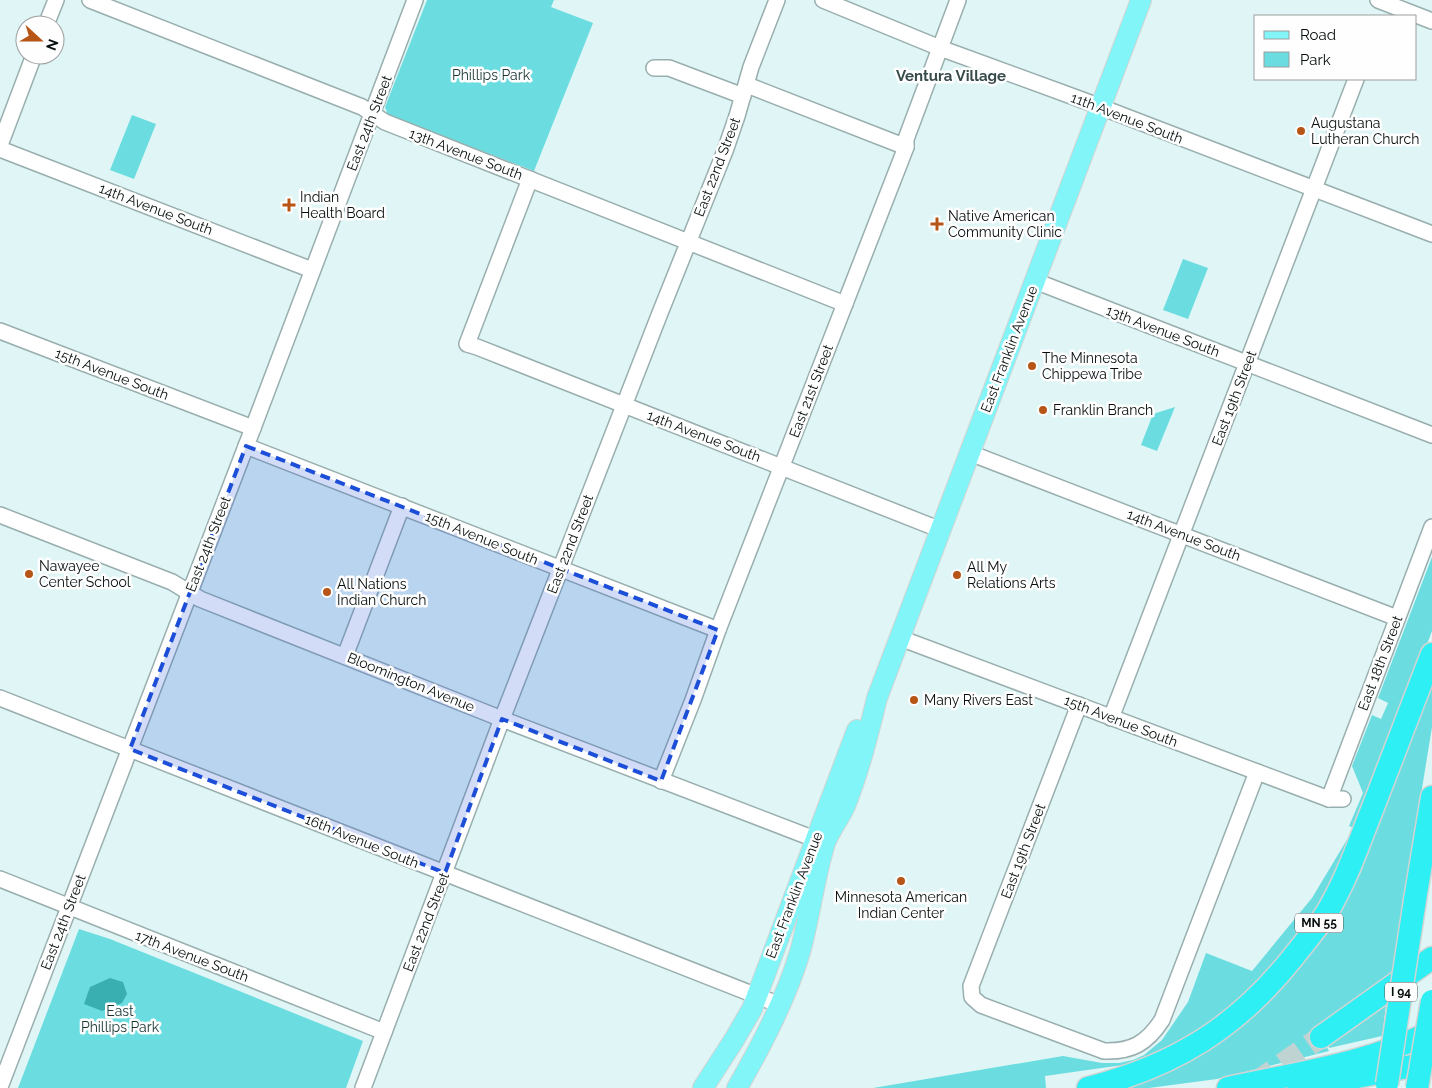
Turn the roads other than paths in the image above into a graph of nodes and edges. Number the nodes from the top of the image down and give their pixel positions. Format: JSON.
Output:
{"nodes":[{"id":1,"x":56,"y":0,"type":"edge"},
{"id":2,"x":90,"y":0,"type":"edge"},
{"id":3,"x":415,"y":0,"type":"edge"},
{"id":4,"x":777,"y":0,"type":"edge"},
{"id":5,"x":823,"y":0,"type":"edge"},
{"id":6,"x":958,"y":0,"type":"edge"},
{"id":7,"x":1141,"y":0,"type":"edge"},
{"id":8,"x":1383,"y":5,"type":"edge"},
{"id":9,"x":50,"y":15,"type":"edge"},
{"id":10,"x":1414,"y":15,"type":"edge"},
{"id":11,"x":1417,"y":16,"type":"edge"},
{"id":12,"x":1432,"y":21,"type":"edge"},
{"id":13,"x":940,"y":48,"type":"junction"},
{"id":14,"x":30,"y":65,"type":"edge"},
{"id":15,"x":654,"y":68,"type":"dead end"},
{"id":16,"x":1356,"y":80,"type":"edge"},
{"id":17,"x":745,"y":91,"type":"junction"},
{"id":18,"x":1101,"y":107,"type":"junction"},
{"id":19,"x":372,"y":114,"type":"junction"},
{"id":20,"x":0,"y":147,"type":"edge"},
{"id":21,"x":906,"y":147,"type":"junction"},
{"id":22,"x":530,"y":179,"type":"junction"},
{"id":23,"x":1314,"y":189,"type":"junction"},
{"id":24,"x":1432,"y":234,"type":"edge"},
{"id":25,"x":688,"y":242,"type":"junction"},
{"id":26,"x":312,"y":270,"type":"junction"},
{"id":27,"x":1035,"y":281,"type":"junction"},
{"id":28,"x":845,"y":304,"type":"junction"},
{"id":29,"x":0,"y":331,"type":"edge"},
{"id":30,"x":1247,"y":363,"type":"junction"},
{"id":31,"x":624,"y":406,"type":"junction"},
{"id":32,"x":253,"y":428,"type":"junction"},
{"id":33,"x":1432,"y":435,"type":"edge"},
{"id":34,"x":246,"y":446,"type":"junction"},
{"id":35,"x":970,"y":453,"type":"junction"},
{"id":36,"x":782,"y":466,"type":"junction"},
{"id":37,"x":402,"y":506,"type":"junction"},
{"id":38,"x":0,"y":515,"type":"edge"},
{"id":39,"x":1432,"y":527,"type":"edge"},
{"id":40,"x":941,"y":530,"type":"junction"},
{"id":41,"x":1181,"y":535,"type":"junction"},
{"id":42,"x":560,"y":569,"type":"junction"},
{"id":43,"x":190,"y":593,"type":"junction"},
{"id":44,"x":1397,"y":618,"type":"junction"},
{"id":45,"x":718,"y":630,"type":"junction"},
{"id":46,"x":900,"y":638,"type":"junction"},
{"id":47,"x":1432,"y":654,"type":"edge"},
{"id":48,"x":344,"y":656,"type":"junction"},
{"id":49,"x":0,"y":698,"type":"edge"},
{"id":50,"x":1078,"y":705,"type":"junction"},
{"id":51,"x":1111,"y":718,"type":"junction"},
{"id":52,"x":502,"y":719,"type":"junction"},
{"id":53,"x":130,"y":749,"type":"junction"},
{"id":54,"x":1257,"y":772,"type":"junction"},
{"id":55,"x":662,"y":781,"type":"junction"},
{"id":56,"x":1432,"y":797,"type":"edge"},
{"id":57,"x":1336,"y":799,"type":"joint"},
{"id":58,"x":820,"y":841,"type":"junction"},
{"id":59,"x":1432,"y":842,"type":"edge"},
{"id":60,"x":445,"y":874,"type":"junction"},
{"id":61,"x":0,"y":879,"type":"edge"},
{"id":62,"x":1415,"y":900,"type":"junction"},
{"id":63,"x":68,"y":908,"type":"junction"},
{"id":64,"x":1432,"y":958,"type":"edge"},
{"id":65,"x":757,"y":995,"type":"junction"},
{"id":66,"x":1432,"y":1001,"type":"edge"},
{"id":67,"x":780,"y":1005,"type":"junction"},
{"id":68,"x":1432,"y":1031,"type":"edge"},
{"id":69,"x":384,"y":1032,"type":"junction"},
{"id":70,"x":1321,"y":1037,"type":"tunnel mouth"},
{"id":71,"x":1432,"y":1062,"type":"edge"},
{"id":72,"x":4,"y":1066,"type":"edge"},
{"id":73,"x":0,"y":1087,"type":"edge"},
{"id":74,"x":363,"y":1088,"type":"edge"},
{"id":75,"x":703,"y":1088,"type":"edge"},
{"id":76,"x":737,"y":1088,"type":"edge"},
{"id":77,"x":1088,"y":1088,"type":"edge"},
{"id":78,"x":1228,"y":1088,"type":"edge"},
{"id":79,"x":1262,"y":1088,"type":"edge"},
{"id":80,"x":1386,"y":1088,"type":"edge"},
{"id":81,"x":1417,"y":1088,"type":"edge"}],
"edges":[{"from":1,"to":9,"type":"street"},
{"from":2,"to":19,"type":"street","name":"13th Avenue South"},
{"from":3,"to":19,"type":"street","name":"East 24th Street"},
{"from":4,"to":17,"type":"street","name":"East 22nd Street"},
{"from":5,"to":13,"type":"street","name":"11th Avenue South"},
{"from":6,"to":13,"type":"street","name":"East 21st Street"},
{"from":7,"to":18,"type":"main road","name":"East Franklin Avenue"},
{"from":8,"to":10,"type":"street"},
{"from":11,"to":12,"type":"street"},
{"from":13,"to":18,"type":"street","name":"11th Avenue South"},
{"from":13,"to":21,"type":"street","name":"East 21st Street"},
{"from":14,"to":20,"type":"street"},
{"from":15,"to":17,"type":"street"},
{"from":16,"to":23,"type":"street","name":"East 19th Street"},
{"from":17,"to":21,"type":"street"},
{"from":17,"to":25,"type":"street","name":"East 22nd Street"},
{"from":18,"to":23,"type":"street","name":"11th Avenue South"},
{"from":18,"to":27,"type":"main road","name":"East Franklin Avenue"},
{"from":19,"to":22,"type":"street","name":"13th Avenue South"},
{"from":19,"to":26,"type":"street","name":"East 24th Street"},
{"from":20,"to":26,"type":"street","name":"14th Avenue South"},
{"from":21,"to":28,"type":"street","name":"East 21st Street"},
{"from":22,"to":25,"type":"street","name":"13th Avenue South"},
{"from":22,"to":31,"type":"street","name":"14th Avenue South"},
{"from":23,"to":24,"type":"street","name":"11th Avenue South"},
{"from":23,"to":30,"type":"street","name":"East 19th Street"},
{"from":25,"to":28,"type":"street","name":"13th Avenue South"},
{"from":25,"to":31,"type":"street","name":"East 22nd Street"},
{"from":26,"to":32,"type":"street","name":"East 24th Street"},
{"from":27,"to":30,"type":"street","name":"13th Avenue South"},
{"from":27,"to":35,"type":"main road","name":"East Franklin Avenue"},
{"from":28,"to":36,"type":"street","name":"East 21st Street"},
{"from":29,"to":32,"type":"street","name":"15th Avenue South"},
{"from":30,"to":33,"type":"street","name":"13th Avenue South"},
{"from":30,"to":41,"type":"street","name":"East 19th Street"},
{"from":31,"to":36,"type":"street","name":"14th Avenue South"},
{"from":31,"to":42,"type":"street","name":"East 22nd Street"},
{"from":32,"to":34,"type":"street","name":"East 24th Street"},
{"from":34,"to":37,"type":"street","name":"15th Avenue South"},
{"from":34,"to":43,"type":"street","name":"East 24th Street"},
{"from":35,"to":40,"type":"main road","name":"East Franklin Avenue"},
{"from":35,"to":41,"type":"street","name":"14th Avenue South"},
{"from":36,"to":40,"type":"street","name":"14th Avenue South"},
{"from":36,"to":45,"type":"street","name":"East 21st Street"},
{"from":37,"to":42,"type":"street","name":"15th Avenue South"},
{"from":37,"to":48,"type":"street"},
{"from":38,"to":43,"type":"street","name":"Bloomington Avenue"},
{"from":39,"to":44,"type":"street","name":"East 18th Street"},
{"from":40,"to":46,"type":"main road","name":"East Franklin Avenue"},
{"from":41,"to":44,"type":"street","name":"14th Avenue South"},
{"from":41,"to":51,"type":"street","name":"East 19th Street"},
{"from":42,"to":45,"type":"street","name":"15th Avenue South"},
{"from":42,"to":52,"type":"street","name":"East 22nd Street"},
{"from":43,"to":48,"type":"street","name":"Bloomington Avenue"},
{"from":43,"to":53,"type":"street","name":"East 24th Street"},
{"from":44,"to":57,"type":"street","name":"East 18th Street"},
{"from":45,"to":55,"type":"street","name":"East 21st Street"},
{"from":46,"to":50,"type":"street","name":"15th Avenue South"},
{"from":46,"to":58,"type":"main road","name":"East Franklin Avenue"},
{"from":47,"to":77,"type":"highway","number":"MN 55"},
{"from":48,"to":52,"type":"street","name":"Bloomington Avenue"},
{"from":49,"to":53,"type":"street","name":"16th Avenue South"},
{"from":50,"to":51,"type":"street","name":"15th Avenue South"},
{"from":50,"to":54,"type":"street","name":"East 19th Street"},
{"from":51,"to":54,"type":"street","name":"15th Avenue South"},
{"from":52,"to":55,"type":"street","name":"Bloomington Avenue"},
{"from":52,"to":60,"type":"street","name":"East 22nd Street"},
{"from":53,"to":60,"type":"street","name":"16th Avenue South"},
{"from":53,"to":63,"type":"street","name":"East 24th Street"},
{"from":54,"to":57,"type":"street","name":"15th Avenue South"},
{"from":55,"to":58,"type":"street","name":"Bloomington Avenue"},
{"from":56,"to":62,"type":"highway","number":"I 94"},
{"from":58,"to":65,"type":"main road","name":"East Franklin Avenue"},
{"from":58,"to":67,"type":"main road","name":"East Franklin Avenue"},
{"from":59,"to":62,"type":"highway"},
{"from":60,"to":65,"type":"street","name":"16th Avenue South"},
{"from":60,"to":69,"type":"street","name":"East 22nd Street"},
{"from":61,"to":63,"type":"street","name":"17th Avenue South"},
{"from":62,"to":80,"type":"highway","number":"I 94","bridge":true},
{"from":63,"to":69,"type":"street","name":"17th Avenue South"},
{"from":63,"to":72,"type":"street","name":"East 24th Street"},
{"from":64,"to":70,"type":"highway"},
{"from":65,"to":67,"type":"street","name":"16th Avenue South"},
{"from":65,"to":75,"type":"main road","name":"East Franklin Avenue"},
{"from":66,"to":81,"type":"highway","number":"I 94","bridge":true},
{"from":67,"to":76,"type":"main road","name":"East Franklin Avenue"},
{"from":68,"to":78,"type":"highway"},
{"from":69,"to":74,"type":"street","name":"East 22nd Street"},
{"from":71,"to":79,"type":"highway"},
{"from":72,"to":73,"type":"street","name":"East 24th Street"}]}
